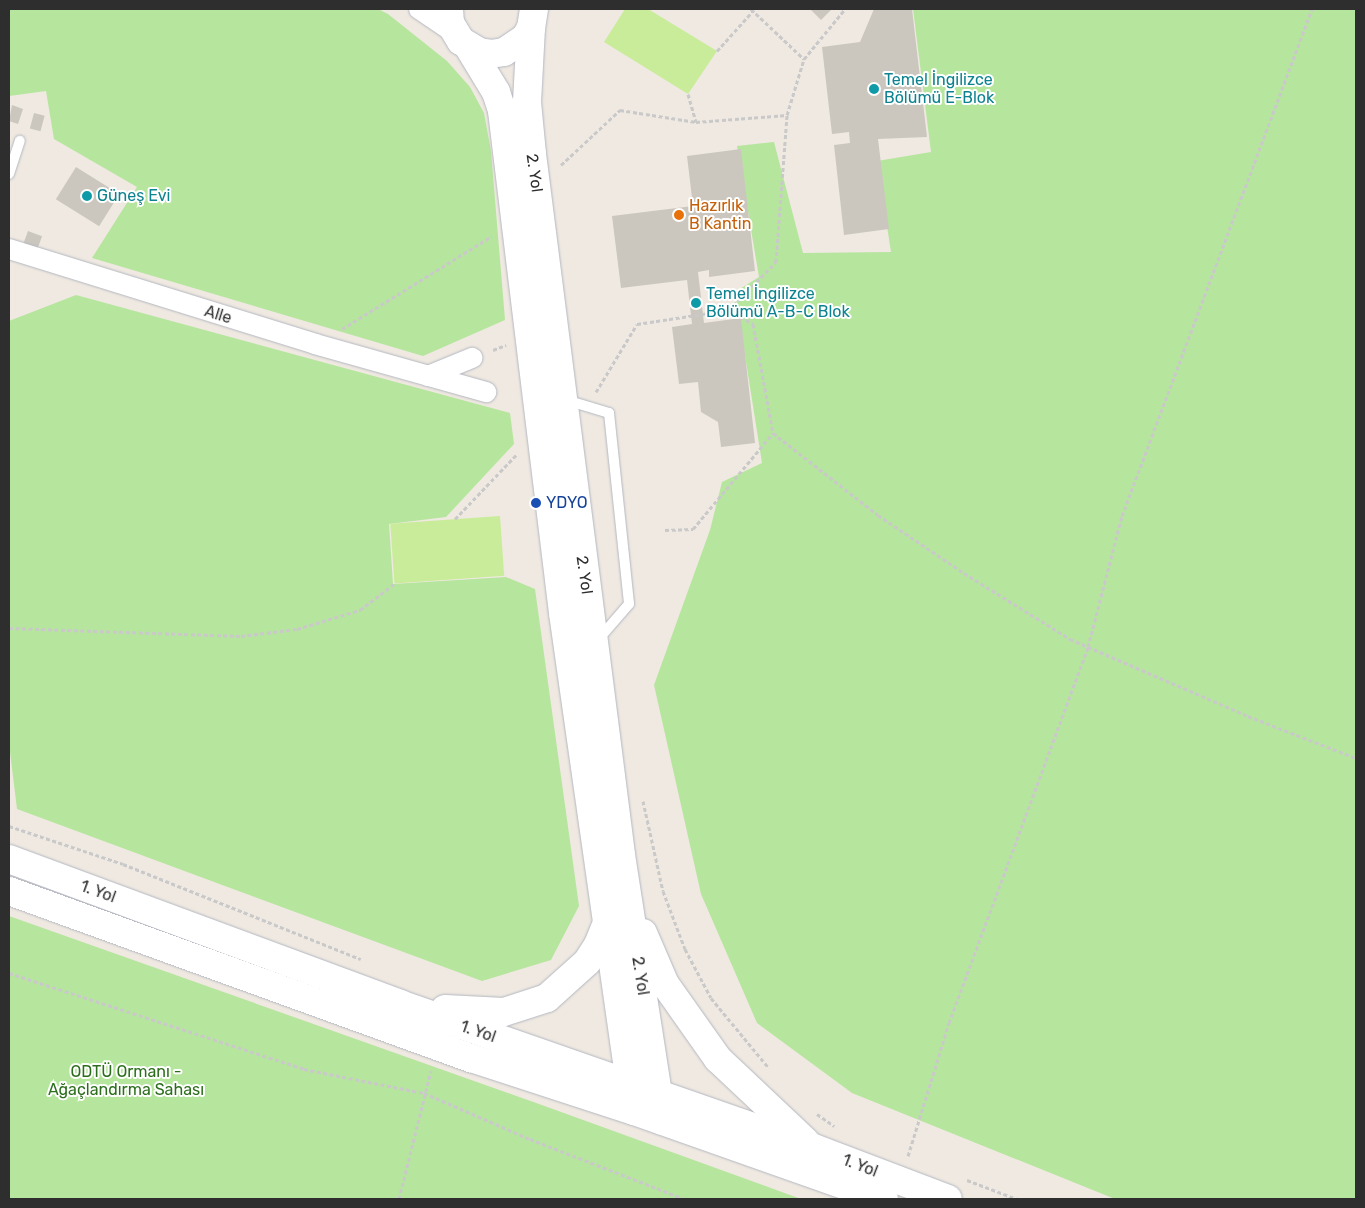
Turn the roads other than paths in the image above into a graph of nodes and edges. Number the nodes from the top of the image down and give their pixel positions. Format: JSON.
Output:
{"nodes":[{"id":1,"x":419,"y":9,"type":"edge"},
{"id":2,"x":534,"y":15,"type":"edge"},
{"id":3,"x":458,"y":30,"type":"edge"},
{"id":4,"x":20,"y":141,"type":"dead end"},
{"id":5,"x":9,"y":174,"type":"edge"},
{"id":6,"x":9,"y":249,"type":"edge"},
{"id":7,"x":472,"y":358,"type":"road end"},
{"id":8,"x":428,"y":376,"type":"junction"},
{"id":9,"x":478,"y":387,"type":"dead end"},
{"id":10,"x":557,"y":410,"type":"junction"},
{"id":11,"x":568,"y":553,"type":"junction"},
{"id":12,"x":593,"y":645,"type":"junction"},
{"id":13,"x":621,"y":855,"type":"junction"},
{"id":14,"x":9,"y":860,"type":"edge"},
{"id":15,"x":9,"y":891,"type":"edge"},
{"id":16,"x":608,"y":920,"type":"junction"},
{"id":17,"x":400,"y":1004,"type":"junction"},
{"id":18,"x":630,"y":1084,"type":"junction"},
{"id":19,"x":658,"y":1094,"type":"junction"},
{"id":20,"x":634,"y":1111,"type":"junction"},
{"id":21,"x":662,"y":1121,"type":"junction"},
{"id":22,"x":814,"y":1148,"type":"junction"},
{"id":23,"x":955,"y":1189,"type":"edge"},
{"id":24,"x":884,"y":1199,"type":"edge"}],
"edges":[{"from":1,"to":3,"type":"street"},
{"from":2,"to":3,"type":"street","name":"2. Yol"},
{"from":2,"to":10,"type":"street","name":"2. Yol"},
{"from":3,"to":10,"type":"street","name":"2. Yol"},
{"from":4,"to":5,"type":"lane"},
{"from":6,"to":8,"type":"street","name":"Alle"},
{"from":7,"to":8,"type":"street"},
{"from":8,"to":9,"type":"street","name":"Alle"},
{"from":10,"to":11,"type":"street","name":"2. Yol"},
{"from":10,"to":11,"type":"street","name":"2. Yol"},
{"from":10,"to":12,"type":"lane"},
{"from":11,"to":12,"type":"street","name":"2. Yol"},
{"from":11,"to":16,"type":"street","name":"2. Yol"},
{"from":12,"to":13,"type":"street","name":"2. Yol"},
{"from":13,"to":19,"type":"street","name":"2. Yol"},
{"from":13,"to":22,"type":"street"},
{"from":14,"to":17,"type":"street","name":"1. Yol"},
{"from":15,"to":20,"type":"street","name":"1. Yol"},
{"from":16,"to":17,"type":"street"},
{"from":16,"to":18,"type":"street","name":"2. Yol"},
{"from":17,"to":18,"type":"street","name":"1. Yol"},
{"from":18,"to":19,"type":"street","name":"1. Yol"},
{"from":18,"to":20,"type":"street","name":"2. Yol"},
{"from":19,"to":21,"type":"street","name":"2. Yol"},
{"from":19,"to":22,"type":"street","name":"1. Yol"},
{"from":20,"to":21,"type":"street","name":"1. Yol"},
{"from":21,"to":24,"type":"street","name":"1. Yol"},
{"from":22,"to":23,"type":"street","name":"1. Yol"}]}
